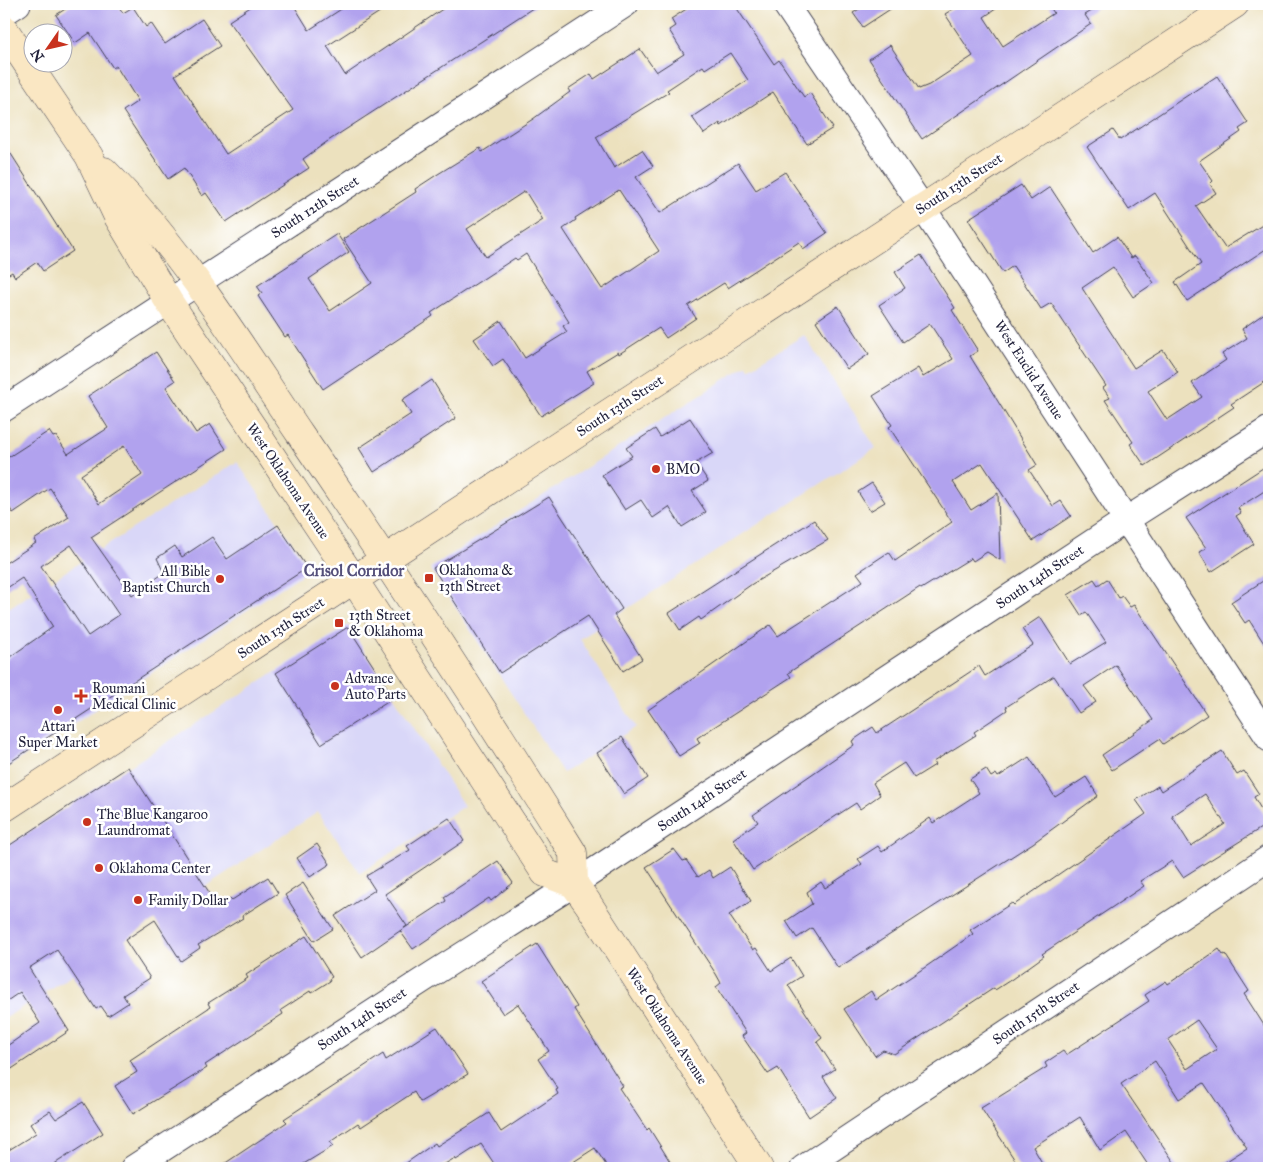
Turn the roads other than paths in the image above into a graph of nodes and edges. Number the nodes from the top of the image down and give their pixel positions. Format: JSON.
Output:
{"nodes":[{"id":1,"x":18,"y":4,"type":"edge"},
{"id":2,"x":626,"y":4,"type":"edge"},
{"id":3,"x":785,"y":4,"type":"edge"},
{"id":4,"x":1235,"y":4,"type":"edge"},
{"id":5,"x":4,"y":13,"type":"edge"},
{"id":6,"x":4,"y":29,"type":"edge"},
{"id":7,"x":89,"y":156,"type":"junction"},
{"id":8,"x":923,"y":208,"type":"junction"},
{"id":9,"x":198,"y":284,"type":"junction"},
{"id":10,"x":169,"y":302,"type":"junction"},
{"id":11,"x":4,"y":409,"type":"edge"},
{"id":12,"x":1269,"y":429,"type":"edge"},
{"id":13,"x":1126,"y":520,"type":"junction"},
{"id":14,"x":385,"y":559,"type":"junction"},
{"id":15,"x":354,"y":580,"type":"junction"},
{"id":16,"x":1269,"y":738,"type":"edge"},
{"id":17,"x":4,"y":808,"type":"edge"},
{"id":18,"x":1269,"y":858,"type":"edge"},
{"id":19,"x":574,"y":884,"type":"junction"},
{"id":20,"x":132,"y":1168,"type":"edge"},
{"id":21,"x":759,"y":1168,"type":"edge"},
{"id":22,"x":803,"y":1168,"type":"edge"}],
"edges":[{"from":1,"to":5,"type":"street"},
{"from":2,"to":9,"type":"street","name":"South 12th Street"},
{"from":3,"to":8,"type":"street","name":"West Euclid Avenue"},
{"from":4,"to":8,"type":"main road","name":"South 13th Street"},
{"from":6,"to":7,"type":"main road","name":"West Oklahoma Avenue"},
{"from":7,"to":9,"type":"main road","name":"West Oklahoma Avenue"},
{"from":7,"to":10,"type":"main road","name":"West Oklahoma Avenue"},
{"from":8,"to":13,"type":"street","name":"West Euclid Avenue"},
{"from":8,"to":14,"type":"main road","name":"South 13th Street"},
{"from":9,"to":10,"type":"street","name":"South 12th Street"},
{"from":9,"to":14,"type":"main road","name":"West Oklahoma Avenue"},
{"from":10,"to":11,"type":"street","name":"South 12th Street"},
{"from":10,"to":15,"type":"main road","name":"West Oklahoma Avenue"},
{"from":12,"to":13,"type":"street","name":"South 14th Street"},
{"from":13,"to":16,"type":"street","name":"West Euclid Avenue"},
{"from":13,"to":19,"type":"street","name":"South 14th Street"},
{"from":14,"to":15,"type":"main road","name":"South 13th Street"},
{"from":14,"to":19,"type":"main road","name":"West Oklahoma Avenue"},
{"from":15,"to":17,"type":"main road","name":"South 13th Street"},
{"from":15,"to":19,"type":"main road","name":"West Oklahoma Avenue"},
{"from":18,"to":22,"type":"street","name":"South 15th Street"},
{"from":19,"to":20,"type":"street","name":"South 14th Street"},
{"from":19,"to":21,"type":"main road","name":"West Oklahoma Avenue"}]}
